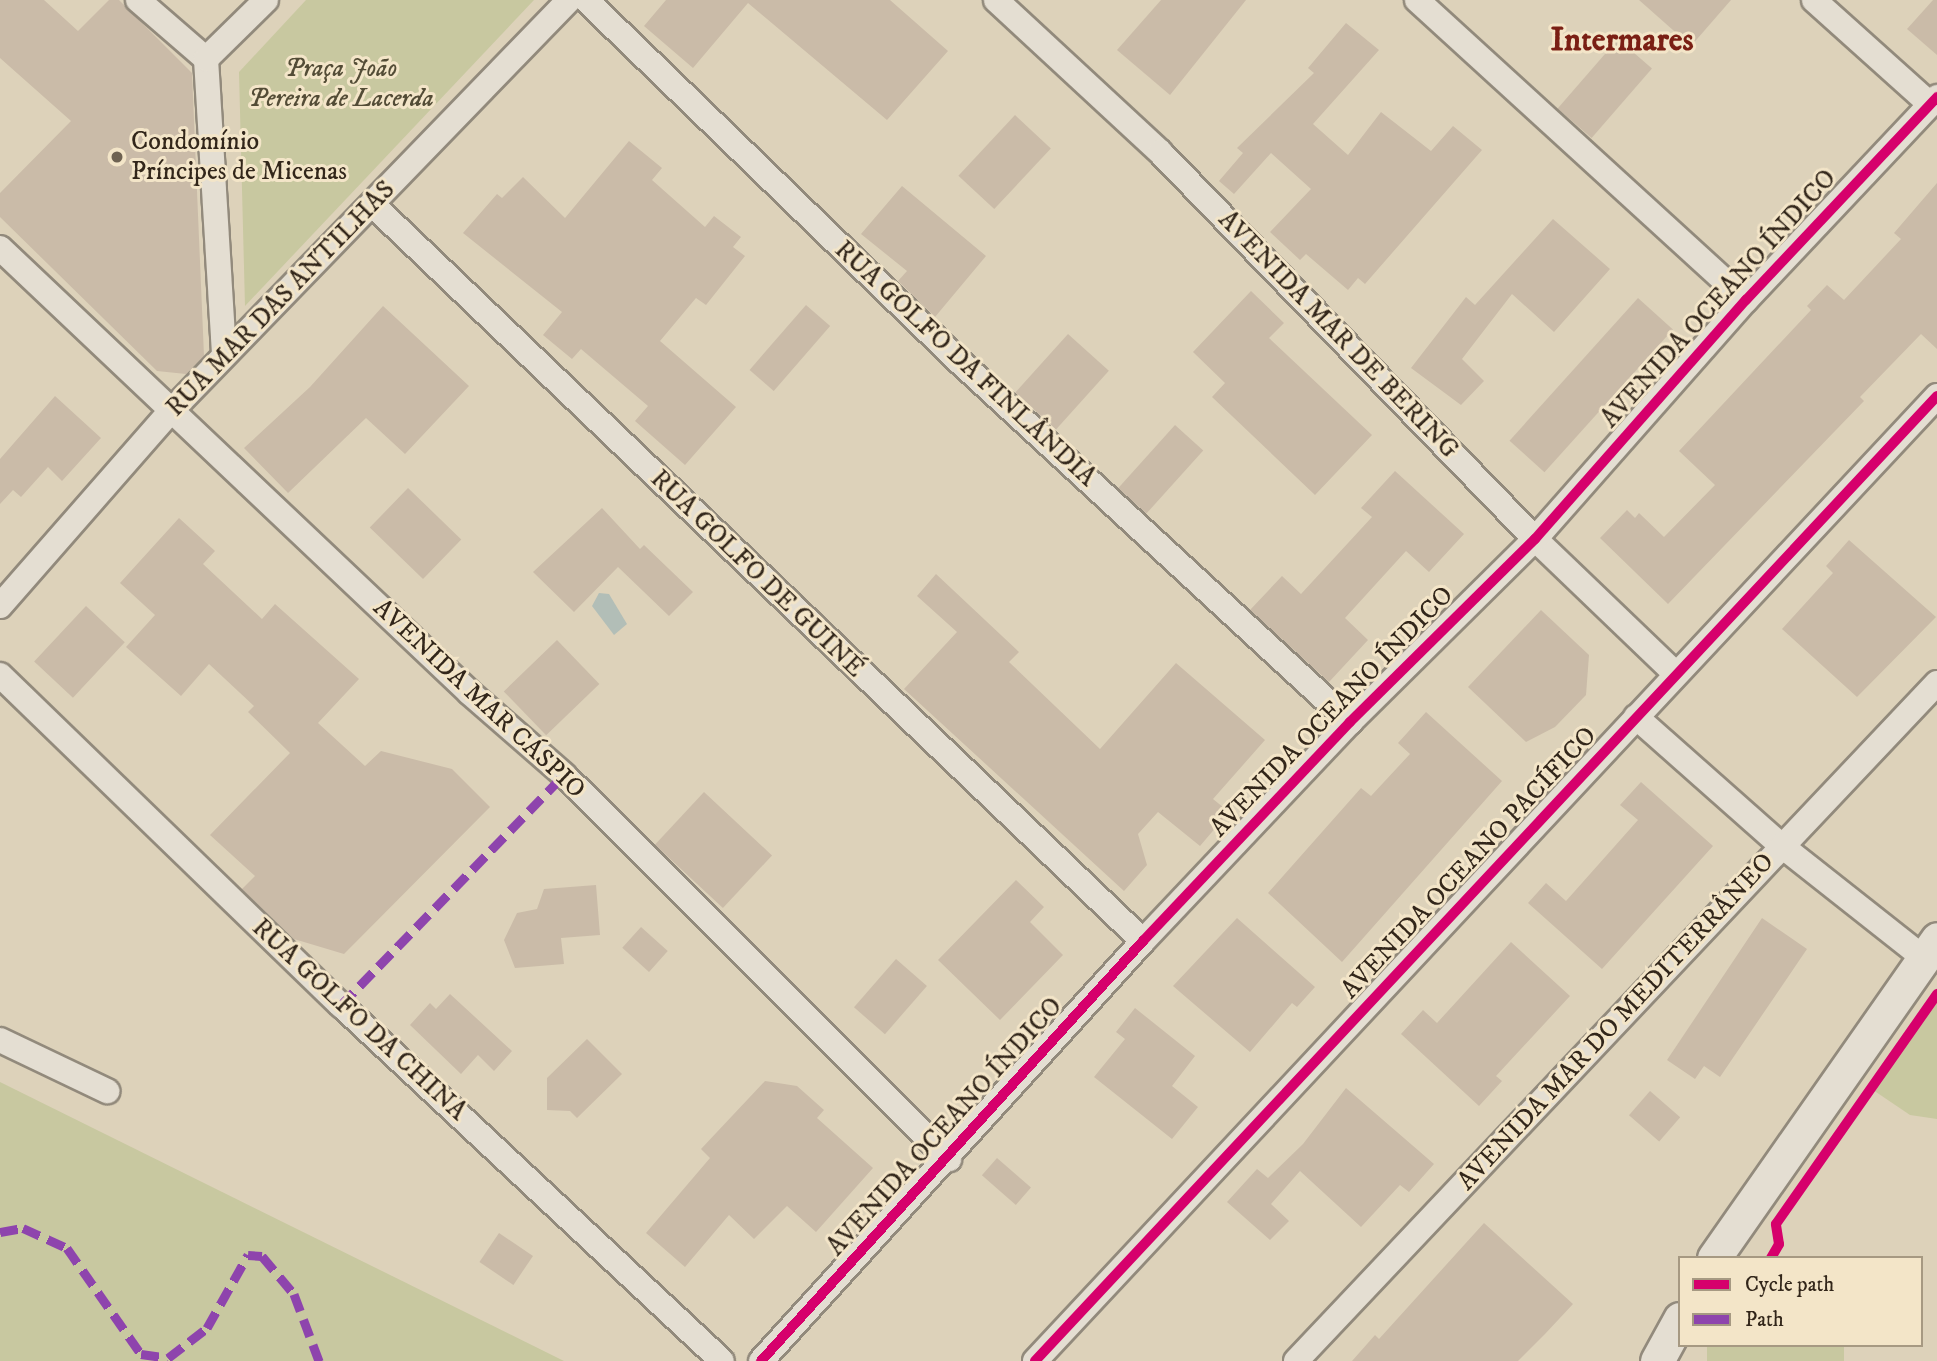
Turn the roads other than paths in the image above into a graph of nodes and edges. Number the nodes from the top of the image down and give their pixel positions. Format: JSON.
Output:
{"nodes":[{"id":1,"x":138,"y":0,"type":"edge"},
{"id":2,"x":266,"y":0,"type":"edge"},
{"id":3,"x":569,"y":0,"type":"edge"},
{"id":4,"x":586,"y":0,"type":"edge"},
{"id":5,"x":996,"y":0,"type":"edge"},
{"id":6,"x":1417,"y":0,"type":"edge"},
{"id":7,"x":1814,"y":0,"type":"edge"},
{"id":8,"x":206,"y":59,"type":"junction"},
{"id":9,"x":1933,"y":101,"type":"edge"},
{"id":10,"x":373,"y":205,"type":"junction"},
{"id":11,"x":0,"y":248,"type":"edge"},
{"id":12,"x":1746,"y":300,"type":"junction"},
{"id":13,"x":224,"y":355,"type":"junction"},
{"id":14,"x":1937,"y":396,"type":"edge"},
{"id":15,"x":171,"y":411,"type":"junction"},
{"id":16,"x":1535,"y":539,"type":"junction"},
{"id":17,"x":0,"y":606,"type":"edge"},
{"id":18,"x":1676,"y":674,"type":"junction"},
{"id":19,"x":0,"y":675,"type":"edge"},
{"id":20,"x":1937,"y":683,"type":"edge"},
{"id":21,"x":1636,"y":717,"type":"junction"},
{"id":22,"x":1350,"y":722,"type":"junction"},
{"id":23,"x":1782,"y":846,"type":"junction"},
{"id":24,"x":1143,"y":941,"type":"junction"},
{"id":25,"x":1930,"y":949,"type":"edge"},
{"id":26,"x":0,"y":1040,"type":"edge"},
{"id":27,"x":107,"y":1091,"type":"dead end"},
{"id":28,"x":949,"y":1158,"type":"junction"},
{"id":29,"x":1715,"y":1256,"type":"edge"},
{"id":30,"x":1678,"y":1324,"type":"edge"},
{"id":31,"x":722,"y":1361,"type":"edge"},
{"id":32,"x":761,"y":1361,"type":"edge"},
{"id":33,"x":1035,"y":1361,"type":"edge"},
{"id":34,"x":1296,"y":1361,"type":"edge"},
{"id":35,"x":1657,"y":1361,"type":"edge"}],
"edges":[{"from":1,"to":8,"type":"street"},
{"from":2,"to":8,"type":"street"},
{"from":3,"to":10,"type":"street","name":"RUA MAR DAS ANTILHAS"},
{"from":4,"to":22,"type":"street","name":"RUA GOLFO DA FINLÂNDIA"},
{"from":5,"to":16,"type":"street","name":"AVENIDA MAR DE BERING"},
{"from":6,"to":12,"type":"street"},
{"from":7,"to":9,"type":"street"},
{"from":8,"to":13,"type":"street"},
{"from":9,"to":12,"type":"street","name":"AVENIDA OCEANO ÍNDICO"},
{"from":10,"to":13,"type":"street","name":"RUA MAR DAS ANTILHAS"},
{"from":10,"to":24,"type":"street","name":"RUA GOLFO DE GUINÉ"},
{"from":11,"to":15,"type":"street","name":"AVENIDA MAR CÁSPIO"},
{"from":12,"to":16,"type":"street","name":"AVENIDA OCEANO ÍNDICO"},
{"from":13,"to":15,"type":"street","name":"RUA MAR DAS ANTILHAS"},
{"from":14,"to":18,"type":"street","name":"AVENIDA OCEANO PACÍFICO"},
{"from":15,"to":17,"type":"street","name":"RUA MAR DAS ANTILHAS"},
{"from":15,"to":28,"type":"street","name":"AVENIDA MAR CÁSPIO"},
{"from":16,"to":18,"type":"street","name":"AVENIDA MAR DE BERING"},
{"from":16,"to":22,"type":"street","name":"AVENIDA OCEANO ÍNDICO"},
{"from":18,"to":21,"type":"street","name":"AVENIDA OCEANO PACÍFICO"},
{"from":19,"to":31,"type":"street","name":"RUA GOLFO DA CHINA"},
{"from":20,"to":23,"type":"street","name":"AVENIDA MAR DO MEDITERRÂNEO"},
{"from":21,"to":23,"type":"street"},
{"from":21,"to":33,"type":"street","name":"AVENIDA OCEANO PACÍFICO"},
{"from":22,"to":24,"type":"street","name":"AVENIDA OCEANO ÍNDICO"},
{"from":23,"to":25,"type":"street"},
{"from":23,"to":34,"type":"street","name":"AVENIDA MAR DO MEDITERRÂNEO"},
{"from":24,"to":28,"type":"street","name":"AVENIDA OCEANO ÍNDICO"},
{"from":25,"to":29,"type":"main road"},
{"from":26,"to":27,"type":"street"},
{"from":28,"to":32,"type":"street","name":"AVENIDA OCEANO ÍNDICO"},
{"from":30,"to":35,"type":"main road"}]}
